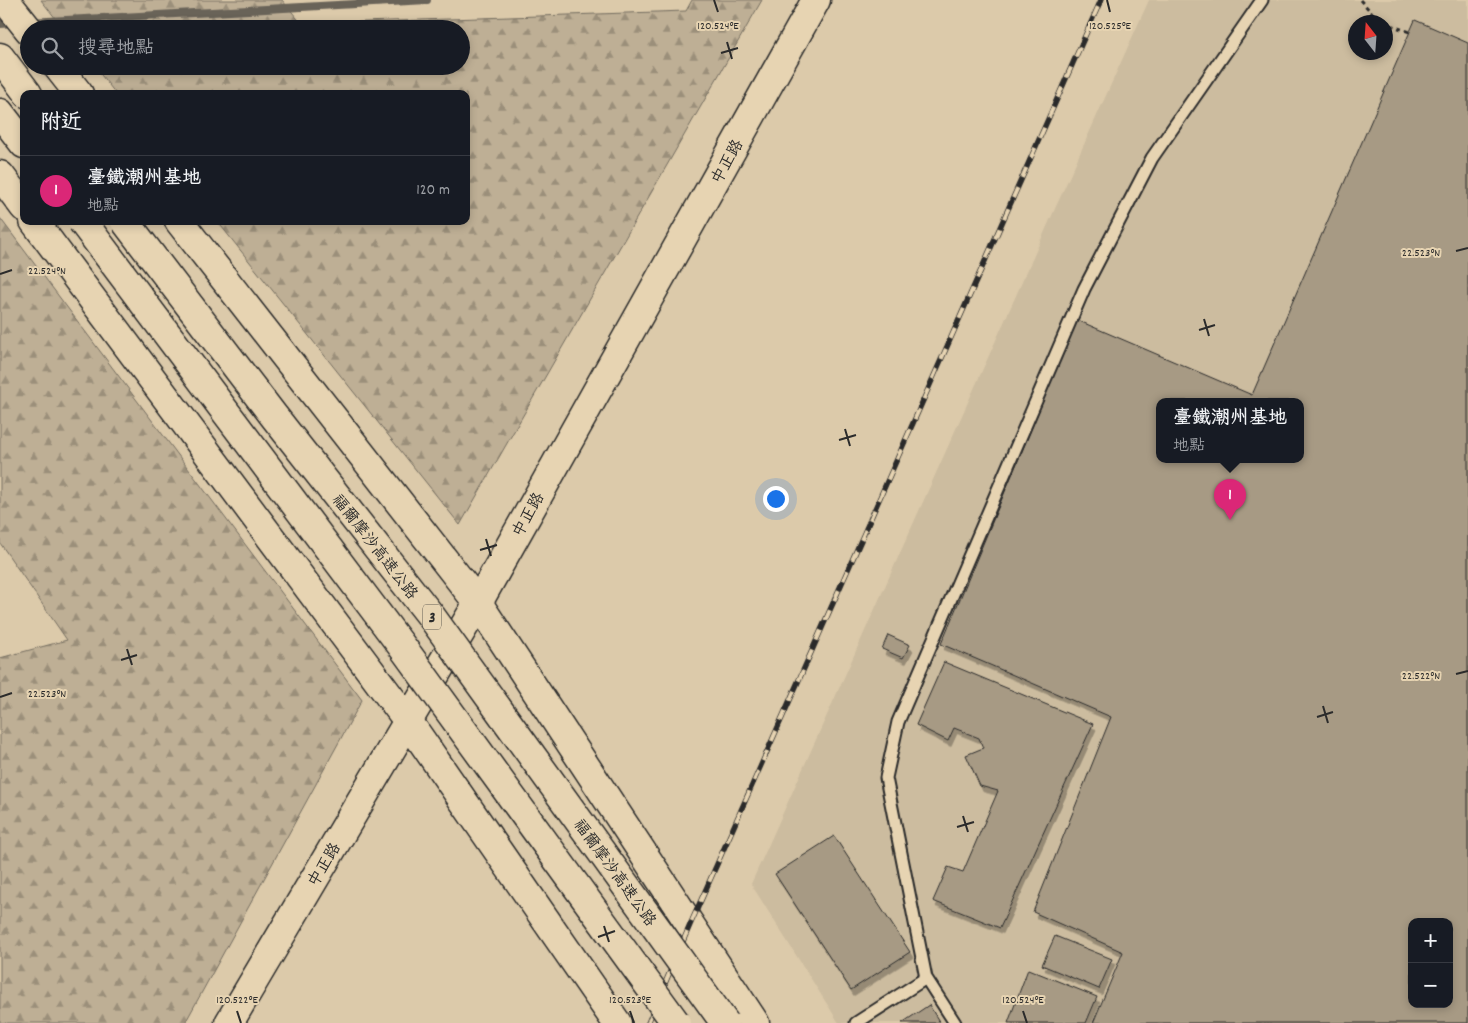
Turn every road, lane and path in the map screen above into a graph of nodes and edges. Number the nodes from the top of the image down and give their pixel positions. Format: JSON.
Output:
{"nodes":[{"id":1,"x":816,"y":0,"type":"edge"},
{"id":2,"x":1262,"y":0,"type":"edge"},
{"id":3,"x":1360,"y":0,"type":"edge"},
{"id":4,"x":8,"y":4,"type":"edge"},
{"id":5,"x":21,"y":20,"type":"edge"},
{"id":6,"x":1410,"y":32,"type":"dead end"},
{"id":7,"x":0,"y":57,"type":"edge"},
{"id":8,"x":64,"y":75,"type":"edge"},
{"id":9,"x":25,"y":90,"type":"edge"},
{"id":10,"x":76,"y":90,"type":"edge"},
{"id":11,"x":0,"y":112,"type":"edge"},
{"id":12,"x":20,"y":139,"type":"edge"},
{"id":13,"x":0,"y":175,"type":"edge"},
{"id":14,"x":20,"y":202,"type":"edge"},
{"id":15,"x":37,"y":225,"type":"edge"},
{"id":16,"x":85,"y":225,"type":"edge"},
{"id":17,"x":128,"y":225,"type":"edge"},
{"id":18,"x":182,"y":225,"type":"edge"},
{"id":19,"x":478,"y":602,"type":"junction"},
{"id":20,"x":408,"y":721,"type":"junction"},
{"id":21,"x":926,"y":978,"type":"junction"},
{"id":22,"x":229,"y":1023,"type":"edge"},
{"id":23,"x":617,"y":1023,"type":"edge"},
{"id":24,"x":676,"y":1023,"type":"edge"},
{"id":25,"x":725,"y":1023,"type":"edge"},
{"id":26,"x":755,"y":1023,"type":"edge"},
{"id":27,"x":856,"y":1023,"type":"edge"},
{"id":28,"x":955,"y":1023,"type":"edge"}],
"edges":[{"from":1,"to":19,"type":"main road","name":"中正路"},
{"from":2,"to":21,"type":"lane"},
{"from":3,"to":6,"type":"path"},
{"from":4,"to":5,"type":"main road"},
{"from":7,"to":9,"type":"main road"},
{"from":8,"to":10,"type":"main road"},
{"from":11,"to":12,"type":"main road"},
{"from":13,"to":14,"type":"main road"},
{"from":15,"to":20,"type":"main road"},
{"from":16,"to":24,"type":"main road","bridge":true},
{"from":17,"to":25,"type":"main road","name":"福爾摩沙高速公路","number":"3","bridge":true},
{"from":18,"to":19,"type":"main road"},
{"from":19,"to":20,"type":"main road","name":"中正路"},
{"from":19,"to":26,"type":"main road"},
{"from":20,"to":22,"type":"main road","name":"中正路"},
{"from":20,"to":23,"type":"main road"},
{"from":21,"to":27,"type":"lane"},
{"from":21,"to":28,"type":"lane"}]}
